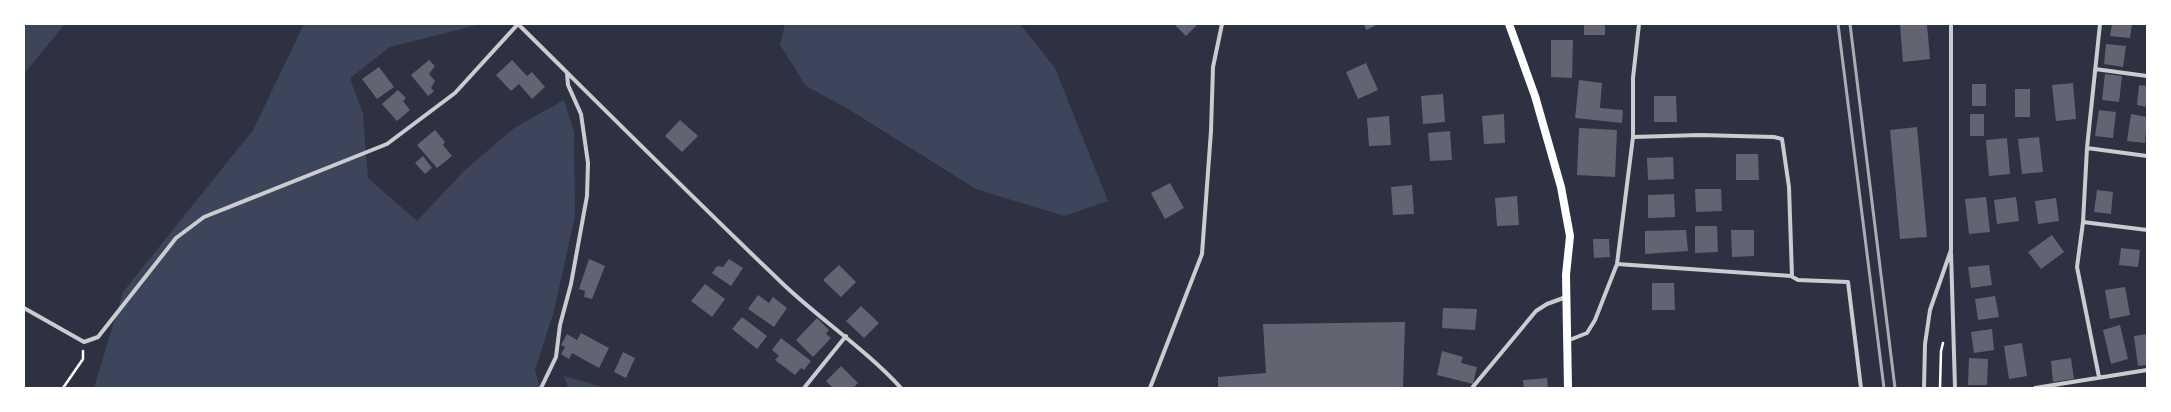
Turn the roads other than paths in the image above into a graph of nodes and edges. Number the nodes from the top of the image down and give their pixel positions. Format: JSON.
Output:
{"nodes":[{"id":1,"x":518,"y":24,"type":"edge"},
{"id":2,"x":1222,"y":24,"type":"edge"},
{"id":3,"x":1509,"y":24,"type":"edge"},
{"id":4,"x":1639,"y":24,"type":"edge"},
{"id":5,"x":1951,"y":24,"type":"edge"},
{"id":6,"x":2100,"y":24,"type":"edge"},
{"id":7,"x":2095,"y":69,"type":"junction"},
{"id":8,"x":567,"y":72,"type":"junction"},
{"id":9,"x":2147,"y":76,"type":"edge"},
{"id":10,"x":1633,"y":137,"type":"junction"},
{"id":11,"x":2087,"y":148,"type":"junction"},
{"id":12,"x":2147,"y":156,"type":"edge"},
{"id":13,"x":2083,"y":222,"type":"junction"},
{"id":14,"x":2147,"y":230,"type":"edge"},
{"id":15,"x":1951,"y":250,"type":"junction"},
{"id":16,"x":1617,"y":264,"type":"junction"},
{"id":17,"x":1792,"y":276,"type":"junction"},
{"id":18,"x":1568,"y":296,"type":"junction"},
{"id":19,"x":24,"y":308,"type":"edge"},
{"id":20,"x":846,"y":336,"type":"junction"},
{"id":21,"x":1567,"y":341,"type":"junction"},
{"id":22,"x":2147,"y":370,"type":"edge"},
{"id":23,"x":2100,"y":376,"type":"junction"},
{"id":24,"x":541,"y":388,"type":"edge"},
{"id":25,"x":804,"y":388,"type":"edge"},
{"id":26,"x":901,"y":388,"type":"edge"},
{"id":27,"x":1150,"y":388,"type":"edge"},
{"id":28,"x":1472,"y":388,"type":"edge"},
{"id":29,"x":1568,"y":388,"type":"edge"},
{"id":30,"x":1861,"y":388,"type":"edge"},
{"id":31,"x":1924,"y":388,"type":"edge"},
{"id":32,"x":1955,"y":388,"type":"edge"},
{"id":33,"x":2035,"y":388,"type":"edge"}],
"edges":[{"from":1,"to":8,"type":"street"},
{"from":1,"to":19,"type":"street"},
{"from":2,"to":27,"type":"street"},
{"from":3,"to":18,"type":"main road"},
{"from":4,"to":10,"type":"street"},
{"from":5,"to":15,"type":"street"},
{"from":6,"to":7,"type":"street"},
{"from":7,"to":9,"type":"street"},
{"from":7,"to":11,"type":"street"},
{"from":8,"to":20,"type":"street"},
{"from":8,"to":24,"type":"street"},
{"from":10,"to":16,"type":"street"},
{"from":10,"to":17,"type":"street"},
{"from":11,"to":12,"type":"street"},
{"from":11,"to":13,"type":"street"},
{"from":13,"to":14,"type":"street"},
{"from":13,"to":23,"type":"street"},
{"from":15,"to":31,"type":"street"},
{"from":15,"to":32,"type":"street"},
{"from":16,"to":17,"type":"street"},
{"from":16,"to":21,"type":"street"},
{"from":17,"to":30,"type":"street"},
{"from":18,"to":21,"type":"main road"},
{"from":18,"to":28,"type":"street"},
{"from":20,"to":25,"type":"street"},
{"from":20,"to":26,"type":"street"},
{"from":21,"to":29,"type":"main road"},
{"from":22,"to":23,"type":"street"},
{"from":23,"to":33,"type":"street"}]}
